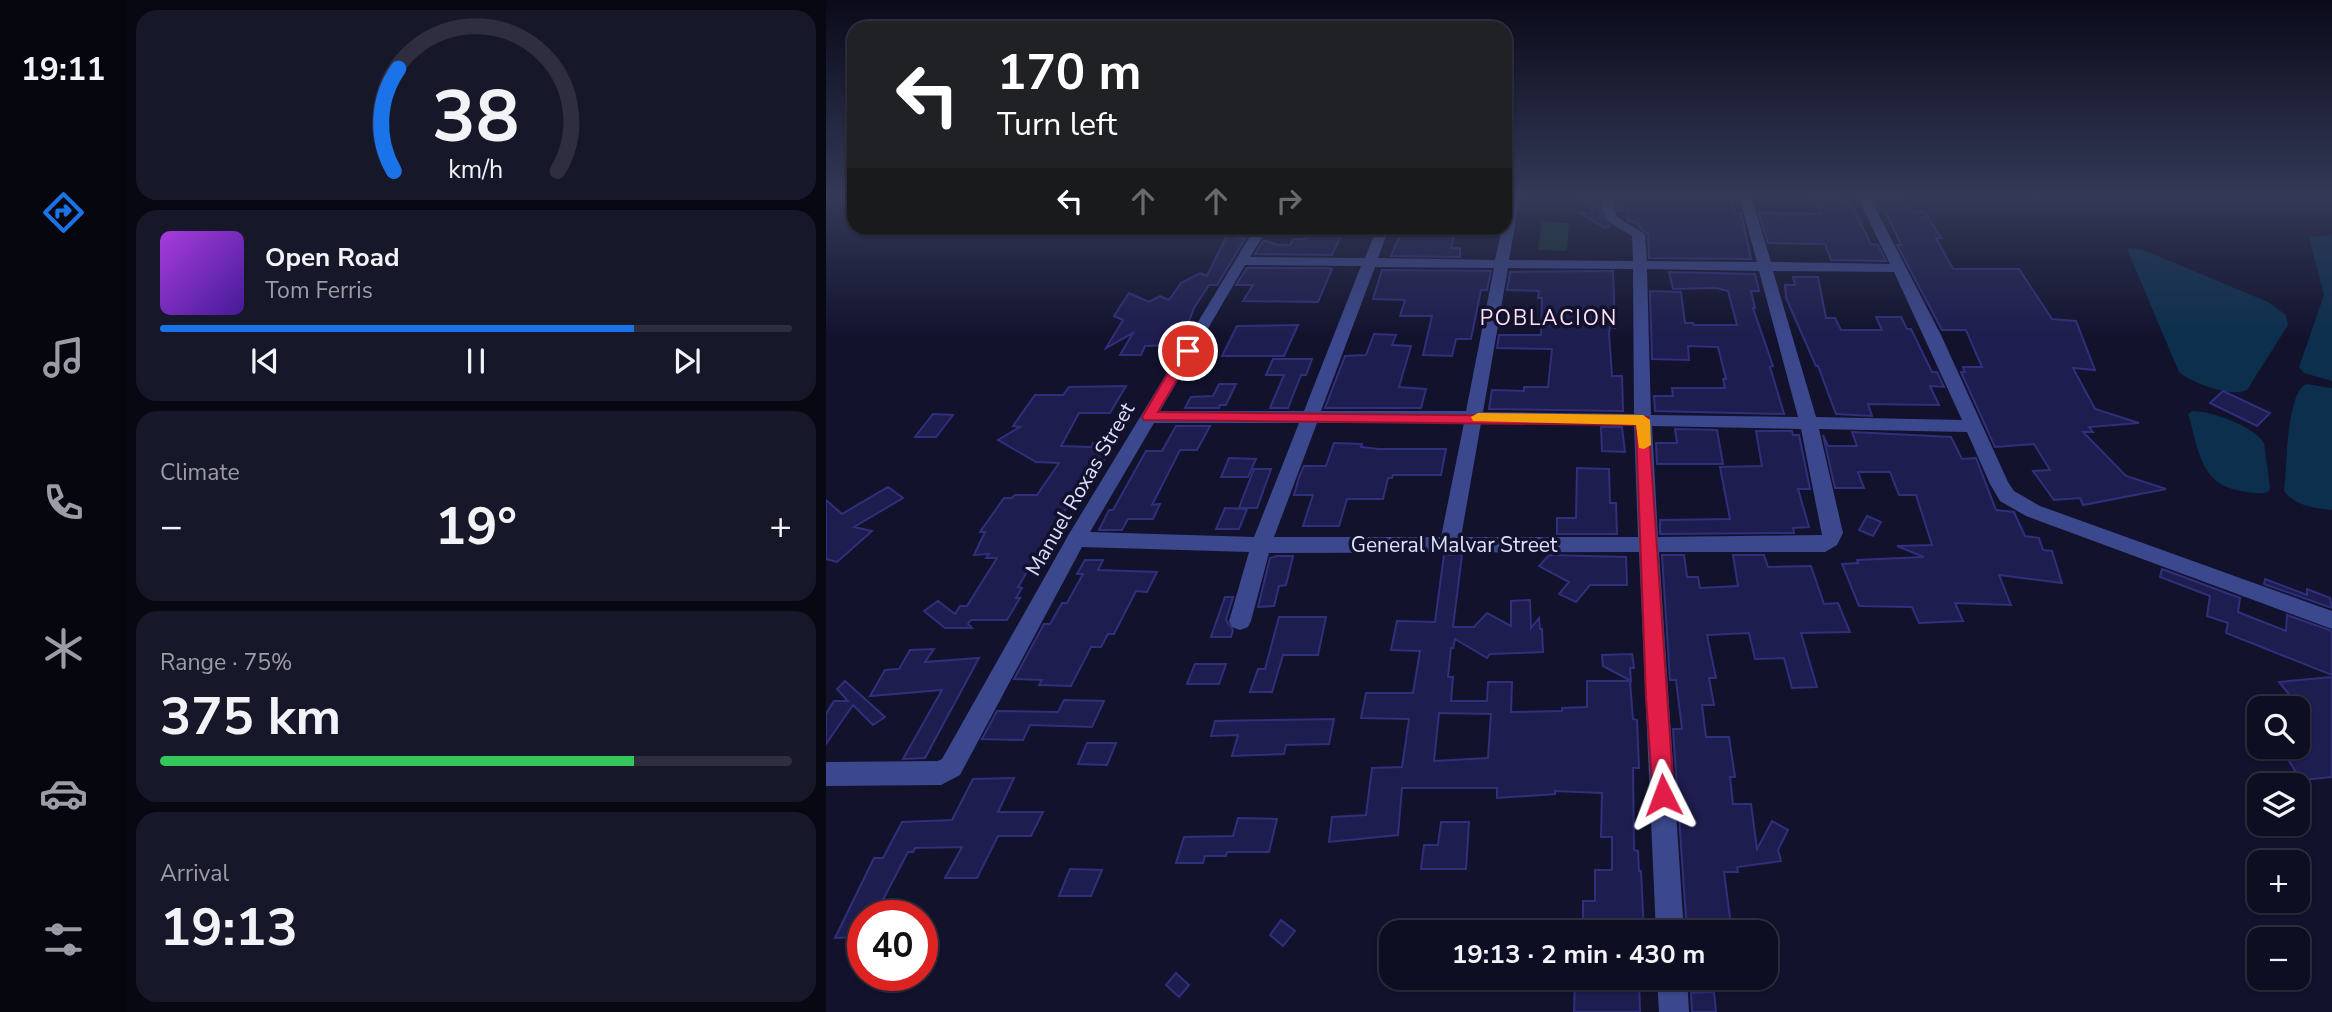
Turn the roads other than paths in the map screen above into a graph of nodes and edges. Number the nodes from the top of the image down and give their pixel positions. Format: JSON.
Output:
{"nodes":[{"id":1,"x":1252,"y":243,"type":"edge"},
{"id":2,"x":1377,"y":243,"type":"edge"},
{"id":3,"x":1504,"y":243,"type":"edge"},
{"id":4,"x":1639,"y":243,"type":"edge"},
{"id":5,"x":1758,"y":243,"type":"edge"},
{"id":6,"x":1886,"y":243,"type":"edge"},
{"id":7,"x":1241,"y":261,"type":"junction"},
{"id":8,"x":1370,"y":262,"type":"junction"},
{"id":9,"x":1499,"y":265,"type":"junction"},
{"id":10,"x":1641,"y":265,"type":"junction"},
{"id":11,"x":1764,"y":265,"type":"junction"},
{"id":12,"x":1898,"y":268,"type":"junction"},
{"id":13,"x":1149,"y":417,"type":"junction"},
{"id":14,"x":1312,"y":417,"type":"junction"},
{"id":15,"x":1473,"y":417,"type":"junction"},
{"id":16,"x":1643,"y":420,"type":"junction"},
{"id":17,"x":1809,"y":425,"type":"junction"},
{"id":18,"x":1975,"y":426,"type":"junction"},
{"id":19,"x":1076,"y":539,"type":"junction"},
{"id":20,"x":1261,"y":545,"type":"junction"},
{"id":21,"x":1450,"y":545,"type":"junction"},
{"id":22,"x":1649,"y":546,"type":"junction"},
{"id":23,"x":2332,"y":620,"type":"edge"},
{"id":24,"x":1240,"y":621,"type":"dead end"},
{"id":25,"x":826,"y":774,"type":"edge"},
{"id":26,"x":1669,"y":920,"type":"edge"},
{"id":27,"x":1673,"y":990,"type":"edge"},
{"id":28,"x":1674,"y":1012,"type":"edge"}],
"edges":[{"from":1,"to":7,"type":"street","name":"Manuel Roxas Street"},
{"from":2,"to":8,"type":"street"},
{"from":3,"to":9,"type":"street"},
{"from":4,"to":10,"type":"street"},
{"from":5,"to":11,"type":"street"},
{"from":6,"to":12,"type":"street"},
{"from":7,"to":8,"type":"street"},
{"from":7,"to":13,"type":"street","name":"Manuel Roxas Street"},
{"from":8,"to":9,"type":"street"},
{"from":8,"to":14,"type":"street"},
{"from":9,"to":10,"type":"street"},
{"from":9,"to":15,"type":"street"},
{"from":10,"to":11,"type":"street"},
{"from":10,"to":16,"type":"street"},
{"from":11,"to":12,"type":"street"},
{"from":11,"to":17,"type":"street"},
{"from":12,"to":18,"type":"street"},
{"from":13,"to":14,"type":"street"},
{"from":13,"to":19,"type":"street","name":"Manuel Roxas Street"},
{"from":14,"to":15,"type":"street"},
{"from":14,"to":20,"type":"street"},
{"from":15,"to":16,"type":"street"},
{"from":15,"to":21,"type":"street"},
{"from":16,"to":17,"type":"street"},
{"from":16,"to":22,"type":"street"},
{"from":17,"to":18,"type":"street"},
{"from":17,"to":22,"type":"street","name":"General Malvar Street"},
{"from":18,"to":23,"type":"street"},
{"from":19,"to":20,"type":"street","name":"General Malvar Street"},
{"from":19,"to":25,"type":"street","name":"Manuel Roxas Street"},
{"from":20,"to":21,"type":"street","name":"General Malvar Street"},
{"from":20,"to":24,"type":"street"},
{"from":21,"to":22,"type":"street","name":"General Malvar Street"},
{"from":22,"to":26,"type":"street"},
{"from":27,"to":28,"type":"street"}]}
